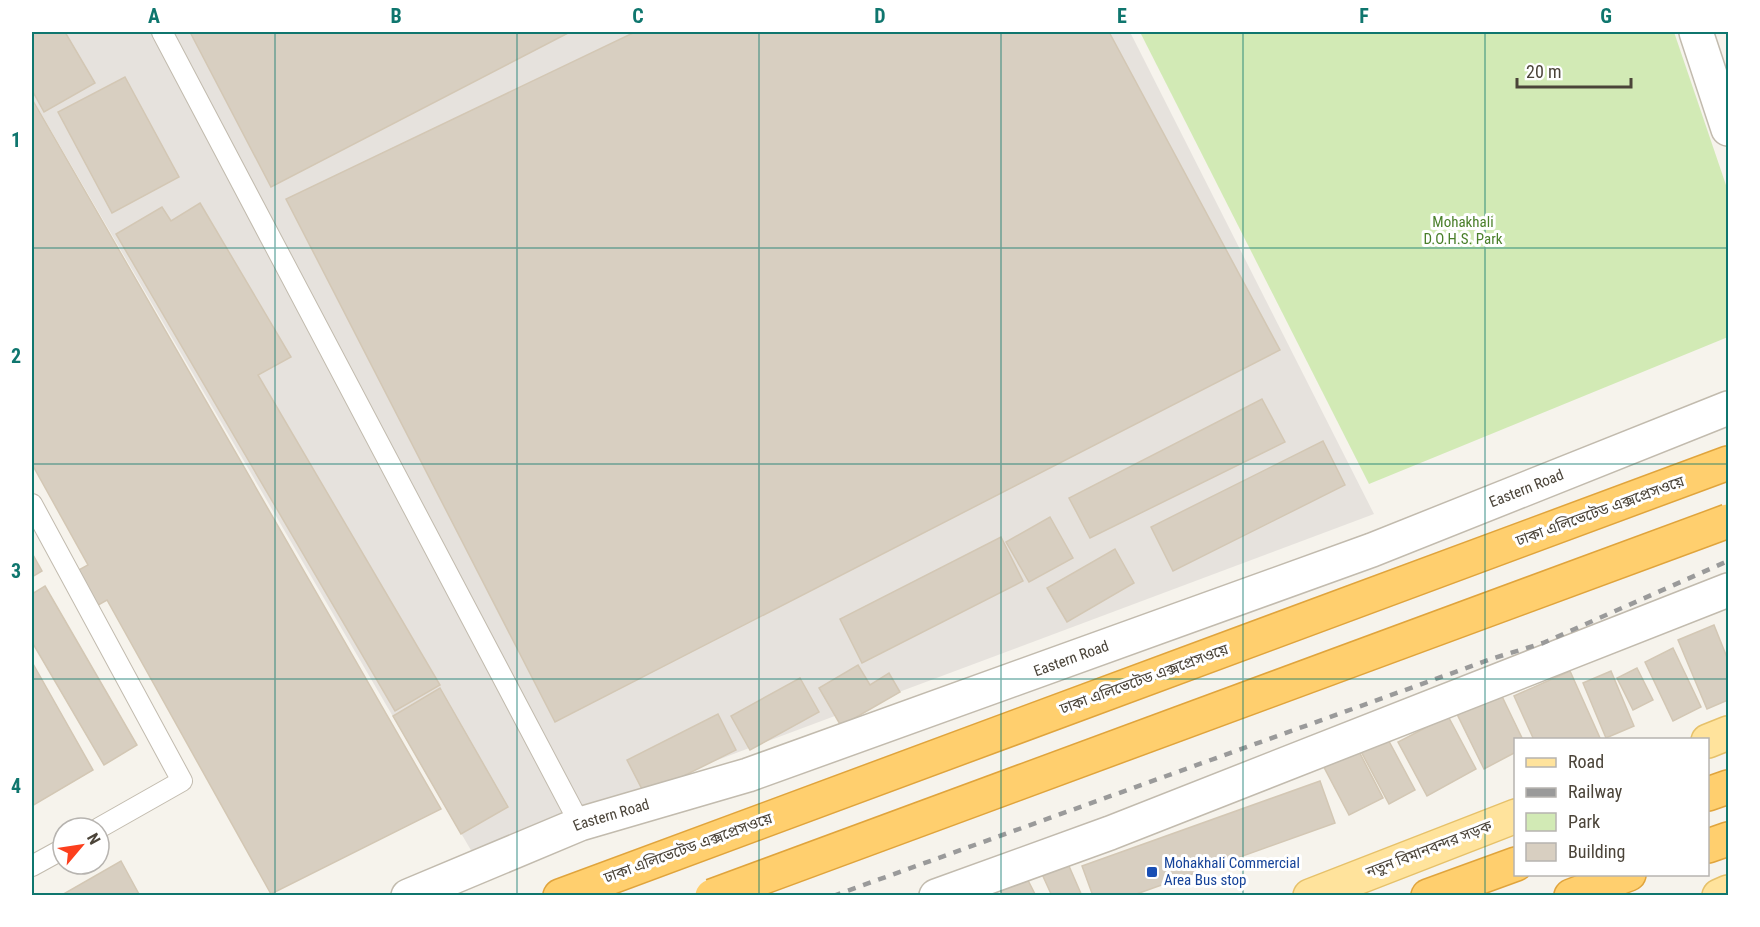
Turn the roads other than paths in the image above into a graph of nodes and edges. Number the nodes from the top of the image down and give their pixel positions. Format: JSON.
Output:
{"nodes":[{"id":1,"x":162,"y":32,"type":"edge"},
{"id":2,"x":1696,"y":32,"type":"edge"},
{"id":3,"x":1728,"y":129,"type":"edge"},
{"id":4,"x":1728,"y":408,"type":"edge"},
{"id":5,"x":1728,"y":464,"type":"edge"},
{"id":6,"x":32,"y":504,"type":"edge"},
{"id":7,"x":1728,"y":521,"type":"edge"},
{"id":8,"x":1728,"y":590,"type":"edge"},
{"id":9,"x":1728,"y":733,"type":"edge"},
{"id":10,"x":1709,"y":740,"type":"edge"},
{"id":11,"x":1728,"y":787,"type":"edge"},
{"id":12,"x":1709,"y":793,"type":"edge"},
{"id":13,"x":1514,"y":816,"type":"edge"},
{"id":14,"x":111,"y":821,"type":"edge"},
{"id":15,"x":580,"y":824,"type":"junction"},
{"id":16,"x":1728,"y":839,"type":"edge"},
{"id":17,"x":1709,"y":845,"type":"edge"},
{"id":18,"x":51,"y":856,"type":"edge"},
{"id":19,"x":1514,"y":864,"type":"edge"},
{"id":20,"x":32,"y":866,"type":"edge"},
{"id":21,"x":1624,"y":876,"type":"edge"},
{"id":22,"x":1728,"y":892,"type":"edge"},
{"id":23,"x":408,"y":896,"type":"edge"},
{"id":24,"x":560,"y":896,"type":"edge"},
{"id":25,"x":712,"y":896,"type":"edge"},
{"id":26,"x":936,"y":896,"type":"edge"},
{"id":27,"x":1310,"y":896,"type":"edge"},
{"id":28,"x":1428,"y":896,"type":"edge"},
{"id":29,"x":1571,"y":896,"type":"edge"},
{"id":30,"x":1719,"y":896,"type":"edge"}],
"edges":[{"from":1,"to":15,"type":"lane"},
{"from":2,"to":3,"type":"street"},
{"from":4,"to":15,"type":"street","name":"Eastern Road"},
{"from":5,"to":24,"type":"highway","name":"ঢাকা এলিভেটেড এক্সপ্রেসওয়ে"},
{"from":6,"to":14,"type":"lane"},
{"from":7,"to":25,"type":"highway","bridge":true},
{"from":8,"to":26,"type":"street"},
{"from":9,"to":10,"type":"main road"},
{"from":11,"to":12,"type":"highway"},
{"from":13,"to":27,"type":"main road","name":"নতুন বিমানবন্দর সড়ক"},
{"from":15,"to":23,"type":"street","name":"Eastern Road"},
{"from":16,"to":17,"type":"highway"},
{"from":18,"to":20,"type":"lane"},
{"from":19,"to":28,"type":"highway"},
{"from":21,"to":29,"type":"highway"},
{"from":22,"to":30,"type":"main road"}]}
